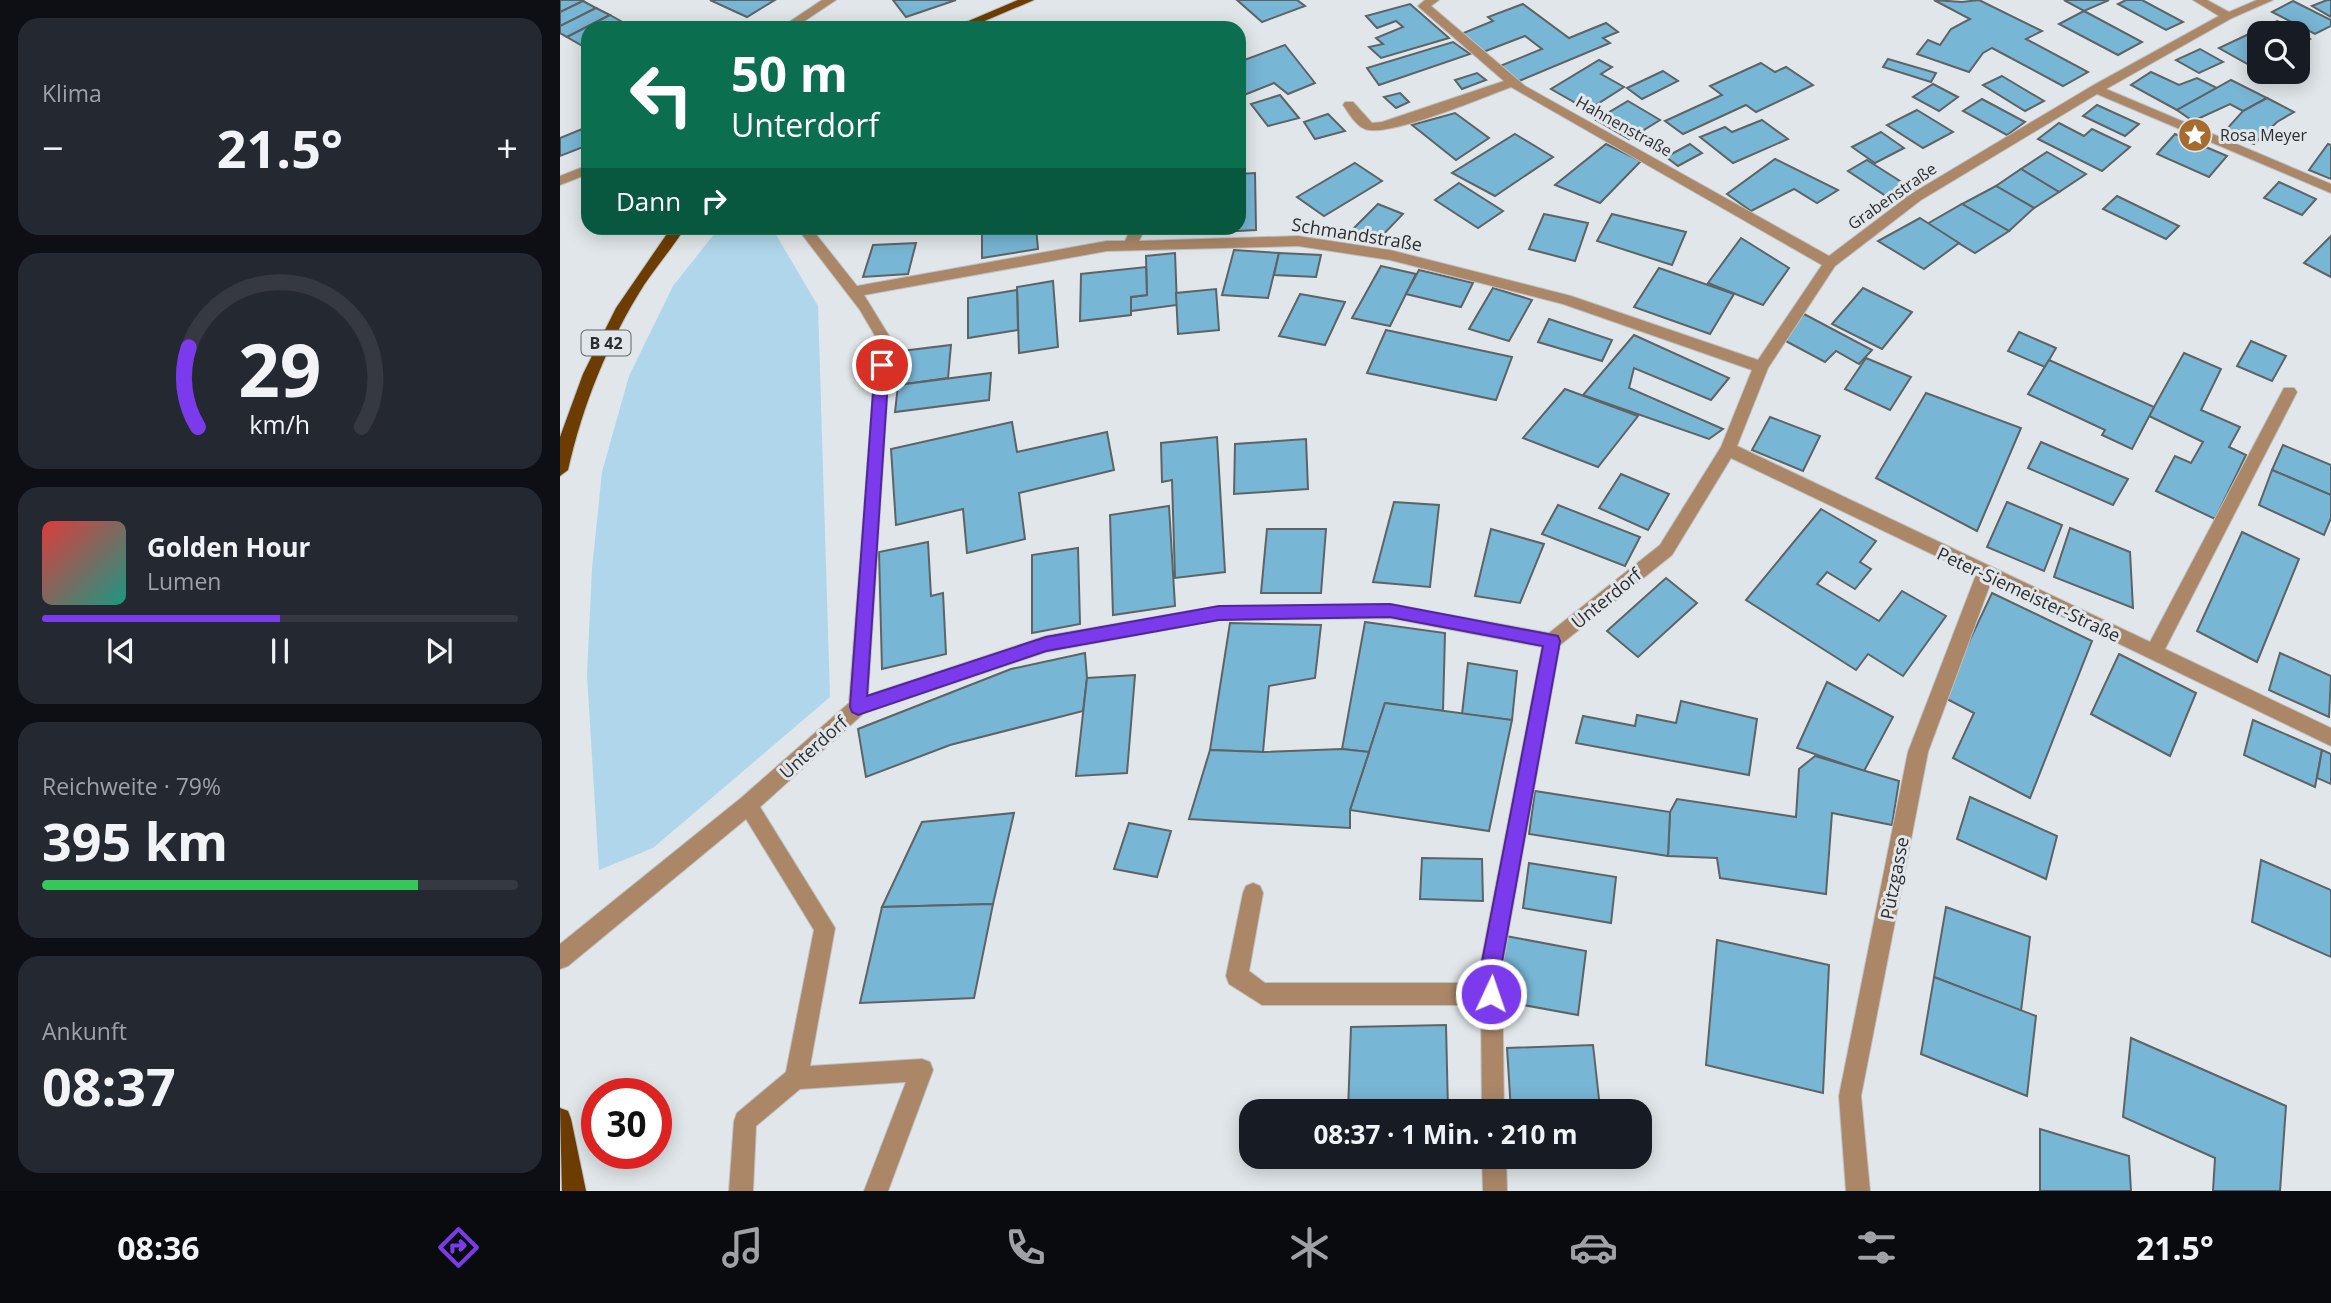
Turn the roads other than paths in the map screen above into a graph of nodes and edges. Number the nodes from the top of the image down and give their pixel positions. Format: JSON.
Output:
{"nodes":[{"id":1,"x":830,"y":0,"type":"edge"},
{"id":2,"x":1028,"y":0,"type":"edge"},
{"id":3,"x":1433,"y":0,"type":"edge"},
{"id":4,"x":2199,"y":0,"type":"edge"},
{"id":5,"x":2267,"y":0,"type":"edge"},
{"id":6,"x":2228,"y":16,"type":"junction"},
{"id":7,"x":797,"y":21,"type":"edge"},
{"id":8,"x":976,"y":21,"type":"edge"},
{"id":9,"x":1514,"y":82,"type":"junction"},
{"id":10,"x":2096,"y":89,"type":"junction"},
{"id":11,"x":1349,"y":105,"type":"dead end"},
{"id":12,"x":581,"y":172,"type":"edge"},
{"id":13,"x":560,"y":181,"type":"edge"},
{"id":14,"x":2331,"y":189,"type":"edge"},
{"id":15,"x":673,"y":235,"type":"edge"},
{"id":16,"x":809,"y":235,"type":"edge"},
{"id":17,"x":1135,"y":235,"type":"edge"},
{"id":18,"x":1130,"y":246,"type":"junction"},
{"id":19,"x":1830,"y":262,"type":"junction"},
{"id":20,"x":852,"y":292,"type":"junction"},
{"id":21,"x":1761,"y":367,"type":"junction"},
{"id":22,"x":2290,"y":392,"type":"dead end"},
{"id":23,"x":1728,"y":449,"type":"junction"},
{"id":24,"x":560,"y":470,"type":"edge"},
{"id":25,"x":1667,"y":550,"type":"joint"},
{"id":26,"x":1985,"y":574,"type":"junction"},
{"id":27,"x":1552,"y":641,"type":"junction"},
{"id":28,"x":2154,"y":653,"type":"junction"},
{"id":29,"x":858,"y":707,"type":"junction"},
{"id":30,"x":2331,"y":737,"type":"edge"},
{"id":31,"x":748,"y":805,"type":"junction"},
{"id":32,"x":1253,"y":893,"type":"dead end"},
{"id":33,"x":560,"y":958,"type":"edge"},
{"id":34,"x":1491,"y":994,"type":"junction"},
{"id":35,"x":796,"y":1078,"type":"junction"},
{"id":36,"x":1493,"y":1099,"type":"edge"},
{"id":37,"x":560,"y":1119,"type":"edge"},
{"id":38,"x":1494,"y":1169,"type":"edge"},
{"id":39,"x":573,"y":1191,"type":"edge"},
{"id":40,"x":741,"y":1191,"type":"edge"},
{"id":41,"x":876,"y":1191,"type":"edge"},
{"id":42,"x":1495,"y":1191,"type":"edge"},
{"id":43,"x":1858,"y":1191,"type":"edge"}],
"edges":[{"from":1,"to":7,"type":"street"},
{"from":2,"to":8,"type":"main road"},
{"from":3,"to":9,"type":"street","name":"Hahnenstraße"},
{"from":4,"to":6,"type":"street"},
{"from":5,"to":6,"type":"street","name":"Grabenstraße"},
{"from":6,"to":10,"type":"street","name":"Grabenstraße"},
{"from":9,"to":11,"type":"street"},
{"from":9,"to":19,"type":"street","name":"Hahnenstraße"},
{"from":10,"to":14,"type":"street"},
{"from":10,"to":19,"type":"street","name":"Grabenstraße"},
{"from":12,"to":13,"type":"street"},
{"from":15,"to":24,"type":"main road","number":"B 42"},
{"from":16,"to":20,"type":"street"},
{"from":17,"to":18,"type":"street"},
{"from":18,"to":20,"type":"street","name":"Schmandstraße"},
{"from":18,"to":21,"type":"street","name":"Schmandstraße"},
{"from":19,"to":21,"type":"street","name":"Grabenstraße"},
{"from":20,"to":29,"type":"street"},
{"from":21,"to":23,"type":"street","name":"Grabenstraße"},
{"from":22,"to":28,"type":"street"},
{"from":23,"to":25,"type":"street","name":"Grabenstraße"},
{"from":23,"to":26,"type":"street","name":"Peter-Siemeister-Straße"},
{"from":25,"to":27,"type":"street","name":"Unterdorf"},
{"from":26,"to":28,"type":"street","name":"Peter-Siemeister-Straße"},
{"from":26,"to":43,"type":"street","name":"Pützgasse"},
{"from":27,"to":29,"type":"street","name":"Unterdorf"},
{"from":27,"to":34,"type":"street"},
{"from":28,"to":30,"type":"street","name":"Peter-Siemeister-Straße"},
{"from":29,"to":31,"type":"street","name":"Unterdorf"},
{"from":31,"to":33,"type":"street","name":"Unterdorf"},
{"from":31,"to":35,"type":"street"},
{"from":32,"to":34,"type":"street"},
{"from":34,"to":36,"type":"street"},
{"from":35,"to":40,"type":"street"},
{"from":35,"to":41,"type":"street"},
{"from":37,"to":39,"type":"main road"},
{"from":38,"to":42,"type":"street"}]}
